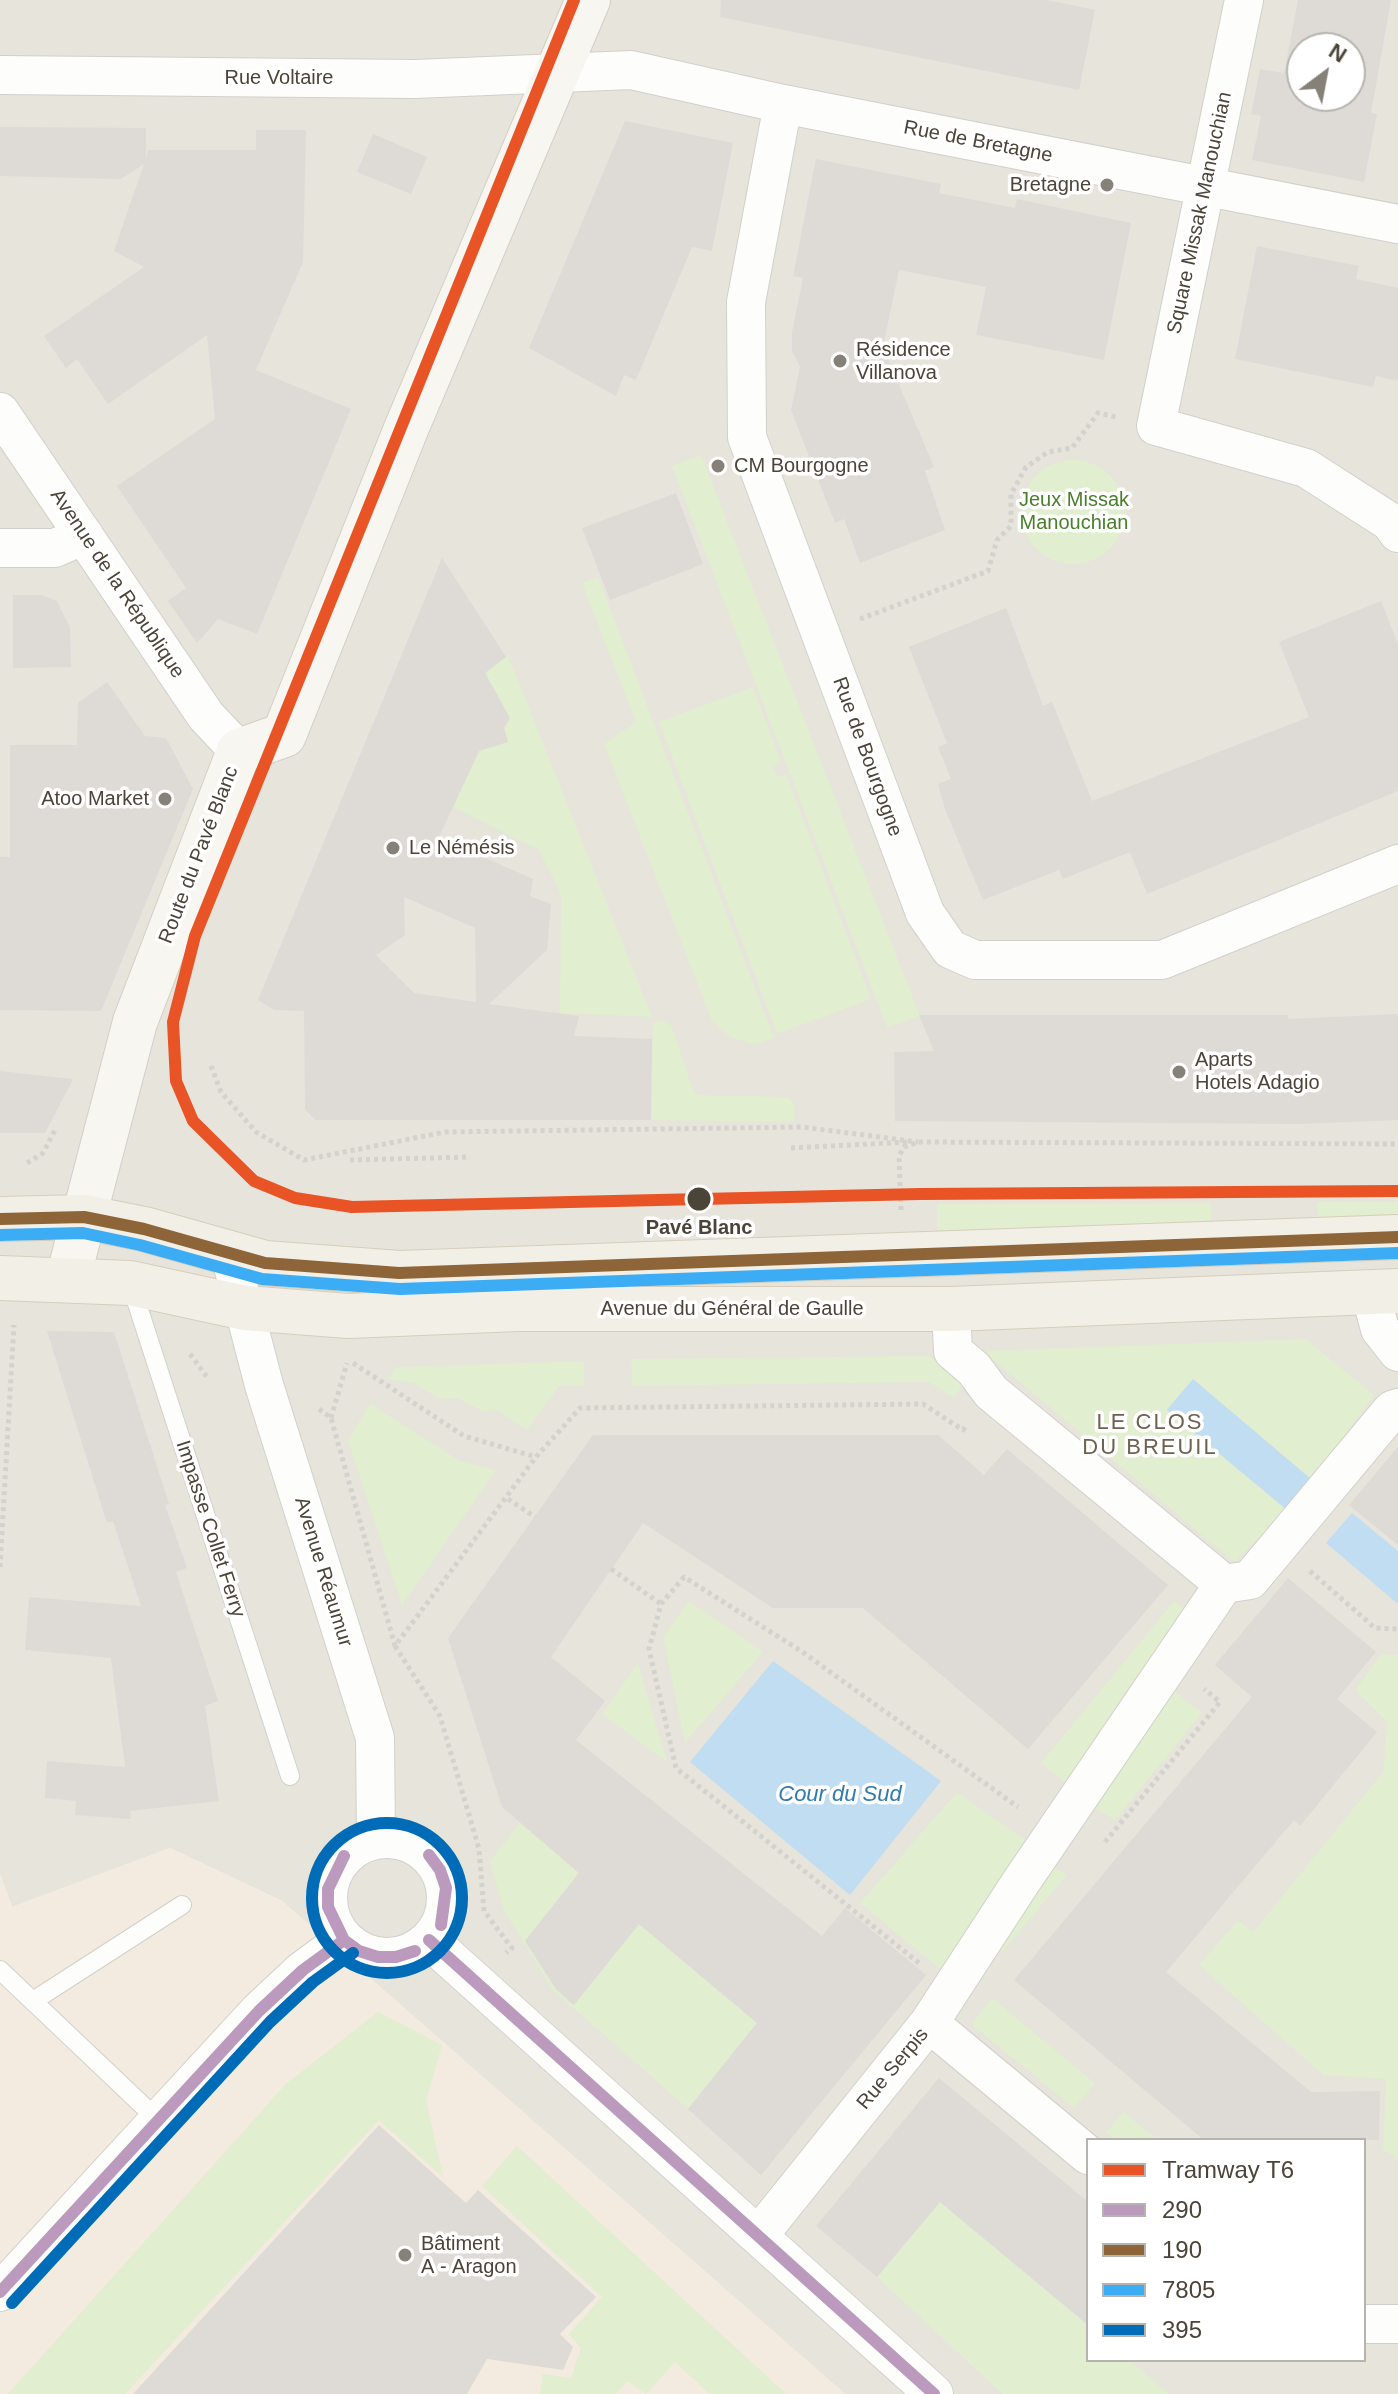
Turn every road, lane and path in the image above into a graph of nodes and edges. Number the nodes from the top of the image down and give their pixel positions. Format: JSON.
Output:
{"nodes":[{"id":1,"x":588,"y":0,"type":"edge"},
{"id":2,"x":1244,"y":0,"type":"edge"},
{"id":3,"x":557,"y":73,"type":"junction"},
{"id":4,"x":0,"y":75,"type":"edge"},
{"id":5,"x":783,"y":104,"type":"junction"},
{"id":6,"x":1205,"y":187,"type":"junction"},
{"id":7,"x":1398,"y":224,"type":"edge"},
{"id":8,"x":0,"y":412,"type":"edge"},
{"id":9,"x":1156,"y":426,"type":"junction"},
{"id":10,"x":1398,"y":533,"type":"edge"},
{"id":11,"x":84,"y":535,"type":"junction"},
{"id":12,"x":0,"y":548,"type":"edge"},
{"id":13,"x":821,"y":634,"type":"junction"},
{"id":14,"x":239,"y":751,"type":"junction"},
{"id":15,"x":1398,"y":864,"type":"edge"},
{"id":16,"x":211,"y":1066,"type":"dead end"},
{"id":17,"x":918,"y":1142,"type":"junction"},
{"id":18,"x":1398,"y":1144,"type":"edge"},
{"id":19,"x":791,"y":1148,"type":"dead end"},
{"id":20,"x":899,"y":1156,"type":"dead end"},
{"id":21,"x":470,"y":1157,"type":"dead end"},
{"id":22,"x":350,"y":1160,"type":"dead end"},
{"id":23,"x":84,"y":1217,"type":"junction"},
{"id":24,"x":0,"y":1219,"type":"edge"},
{"id":25,"x":1398,"y":1237,"type":"edge"},
{"id":26,"x":230,"y":1255,"type":"junction"},
{"id":27,"x":5,"y":1278,"type":"edge"},
{"id":28,"x":68,"y":1278,"type":"junction"},
{"id":29,"x":130,"y":1283,"type":"junction"},
{"id":30,"x":1384,"y":1291,"type":"edge"},
{"id":31,"x":245,"y":1308,"type":"junction"},
{"id":32,"x":951,"y":1309,"type":"junction"},
{"id":33,"x":1398,"y":1352,"type":"edge"},
{"id":34,"x":261,"y":1369,"type":"junction"},
{"id":35,"x":991,"y":1392,"type":"junction"},
{"id":36,"x":1398,"y":1408,"type":"edge"},
{"id":37,"x":331,"y":1418,"type":"junction"},
{"id":38,"x":536,"y":1457,"type":"junction"},
{"id":39,"x":508,"y":1499,"type":"junction"},
{"id":40,"x":535,"y":1517,"type":"dead end"},
{"id":41,"x":1279,"y":1545,"type":"junction"},
{"id":42,"x":0,"y":1567,"type":"edge"},
{"id":43,"x":611,"y":1569,"type":"dead end"},
{"id":44,"x":1224,"y":1584,"type":"junction"},
{"id":45,"x":661,"y":1604,"type":"junction"},
{"id":46,"x":1398,"y":1629,"type":"edge"},
{"id":47,"x":395,"y":1646,"type":"junction"},
{"id":48,"x":290,"y":1776,"type":"dead end"},
{"id":49,"x":1054,"y":1833,"type":"junction"},
{"id":50,"x":376,"y":1839,"type":"junction"},
{"id":51,"x":182,"y":1905,"type":"dead end"},
{"id":52,"x":344,"y":1940,"type":"junction"},
{"id":53,"x":429,"y":1940,"type":"junction"},
{"id":54,"x":922,"y":1965,"type":"dead end"},
{"id":55,"x":0,"y":1970,"type":"edge"},
{"id":56,"x":472,"y":1979,"type":"junction"},
{"id":57,"x":33,"y":2001,"type":"junction"},
{"id":58,"x":929,"y":2023,"type":"junction"},
{"id":59,"x":157,"y":2119,"type":"junction"},
{"id":60,"x":1086,"y":2153,"type":"edge"},
{"id":61,"x":758,"y":2236,"type":"junction"},
{"id":62,"x":0,"y":2292,"type":"edge"},
{"id":63,"x":1366,"y":2324,"type":"edge"},
{"id":64,"x":1398,"y":2324,"type":"edge"},
{"id":65,"x":934,"y":2394,"type":"edge"}],
"edges":[{"from":1,"to":3,"type":"main road","name":"Route du Pavé Blanc"},
{"from":2,"to":6,"type":"street","name":"Square Missak Manouchian"},
{"from":3,"to":4,"type":"street","name":"Rue Voltaire"},
{"from":3,"to":5,"type":"street","name":"Rue de Bretagne"},
{"from":3,"to":14,"type":"main road","name":"Route du Pavé Blanc"},
{"from":5,"to":6,"type":"street","name":"Rue de Bretagne"},
{"from":5,"to":13,"type":"street","name":"Rue de Bourgogne"},
{"from":6,"to":7,"type":"street","name":"Rue de Bretagne"},
{"from":6,"to":9,"type":"street","name":"Square Missak Manouchian"},
{"from":8,"to":11,"type":"street","name":"Avenue de la République"},
{"from":9,"to":10,"type":"street"},
{"from":9,"to":13,"type":"path"},
{"from":11,"to":12,"type":"street"},
{"from":11,"to":14,"type":"street","name":"Avenue de la République"},
{"from":13,"to":15,"type":"street","name":"Rue de Bourgogne"},
{"from":14,"to":23,"type":"main road","name":"Route du Pavé Blanc"},
{"from":16,"to":17,"type":"path"},
{"from":17,"to":18,"type":"path"},
{"from":17,"to":19,"type":"path"},
{"from":17,"to":20,"type":"path"},
{"from":21,"to":22,"type":"path"},
{"from":23,"to":24,"type":"main road"},
{"from":23,"to":26,"type":"main road"},
{"from":23,"to":28,"type":"main road"},
{"from":25,"to":26,"type":"main road"},
{"from":26,"to":31,"type":"street","name":"Avenue Réaumur"},
{"from":27,"to":28,"type":"main road","name":"Avenue du Général de Gaulle"},
{"from":27,"to":42,"type":"path"},
{"from":28,"to":29,"type":"main road","name":"Avenue du Général de Gaulle"},
{"from":29,"to":31,"type":"main road","name":"Avenue du Général de Gaulle"},
{"from":29,"to":48,"type":"lane","name":"Impasse Collet Ferry"},
{"from":30,"to":32,"type":"main road","name":"Avenue du Général de Gaulle"},
{"from":30,"to":33,"type":"street"},
{"from":31,"to":32,"type":"main road","name":"Avenue du Général de Gaulle"},
{"from":31,"to":34,"type":"street","name":"Avenue Réaumur"},
{"from":32,"to":35,"type":"street"},
{"from":34,"to":37,"type":"path"},
{"from":34,"to":50,"type":"street","name":"Avenue Réaumur"},
{"from":35,"to":38,"type":"path"},
{"from":35,"to":44,"type":"street"},
{"from":36,"to":41,"type":"street"},
{"from":37,"to":38,"type":"path"},
{"from":37,"to":47,"type":"path"},
{"from":38,"to":39,"type":"path"},
{"from":39,"to":40,"type":"path"},
{"from":39,"to":47,"type":"path"},
{"from":41,"to":44,"type":"street"},
{"from":41,"to":46,"type":"path"},
{"from":43,"to":45,"type":"path"},
{"from":44,"to":49,"type":"street"},
{"from":45,"to":49,"type":"path"},
{"from":45,"to":54,"type":"path"},
{"from":47,"to":56,"type":"path"},
{"from":49,"to":58,"type":"street"},
{"from":50,"to":52,"type":"street"},
{"from":50,"to":53,"type":"street"},
{"from":51,"to":57,"type":"lane"},
{"from":52,"to":53,"type":"street"},
{"from":52,"to":59,"type":"street"},
{"from":53,"to":56,"type":"street"},
{"from":55,"to":57,"type":"lane"},
{"from":56,"to":61,"type":"street"},
{"from":57,"to":59,"type":"lane"},
{"from":58,"to":60,"type":"street","name":"Rue Serpis"},
{"from":58,"to":61,"type":"street","name":"Rue Serpis"},
{"from":59,"to":62,"type":"street"},
{"from":61,"to":65,"type":"street"},
{"from":63,"to":64,"type":"street"}]}
